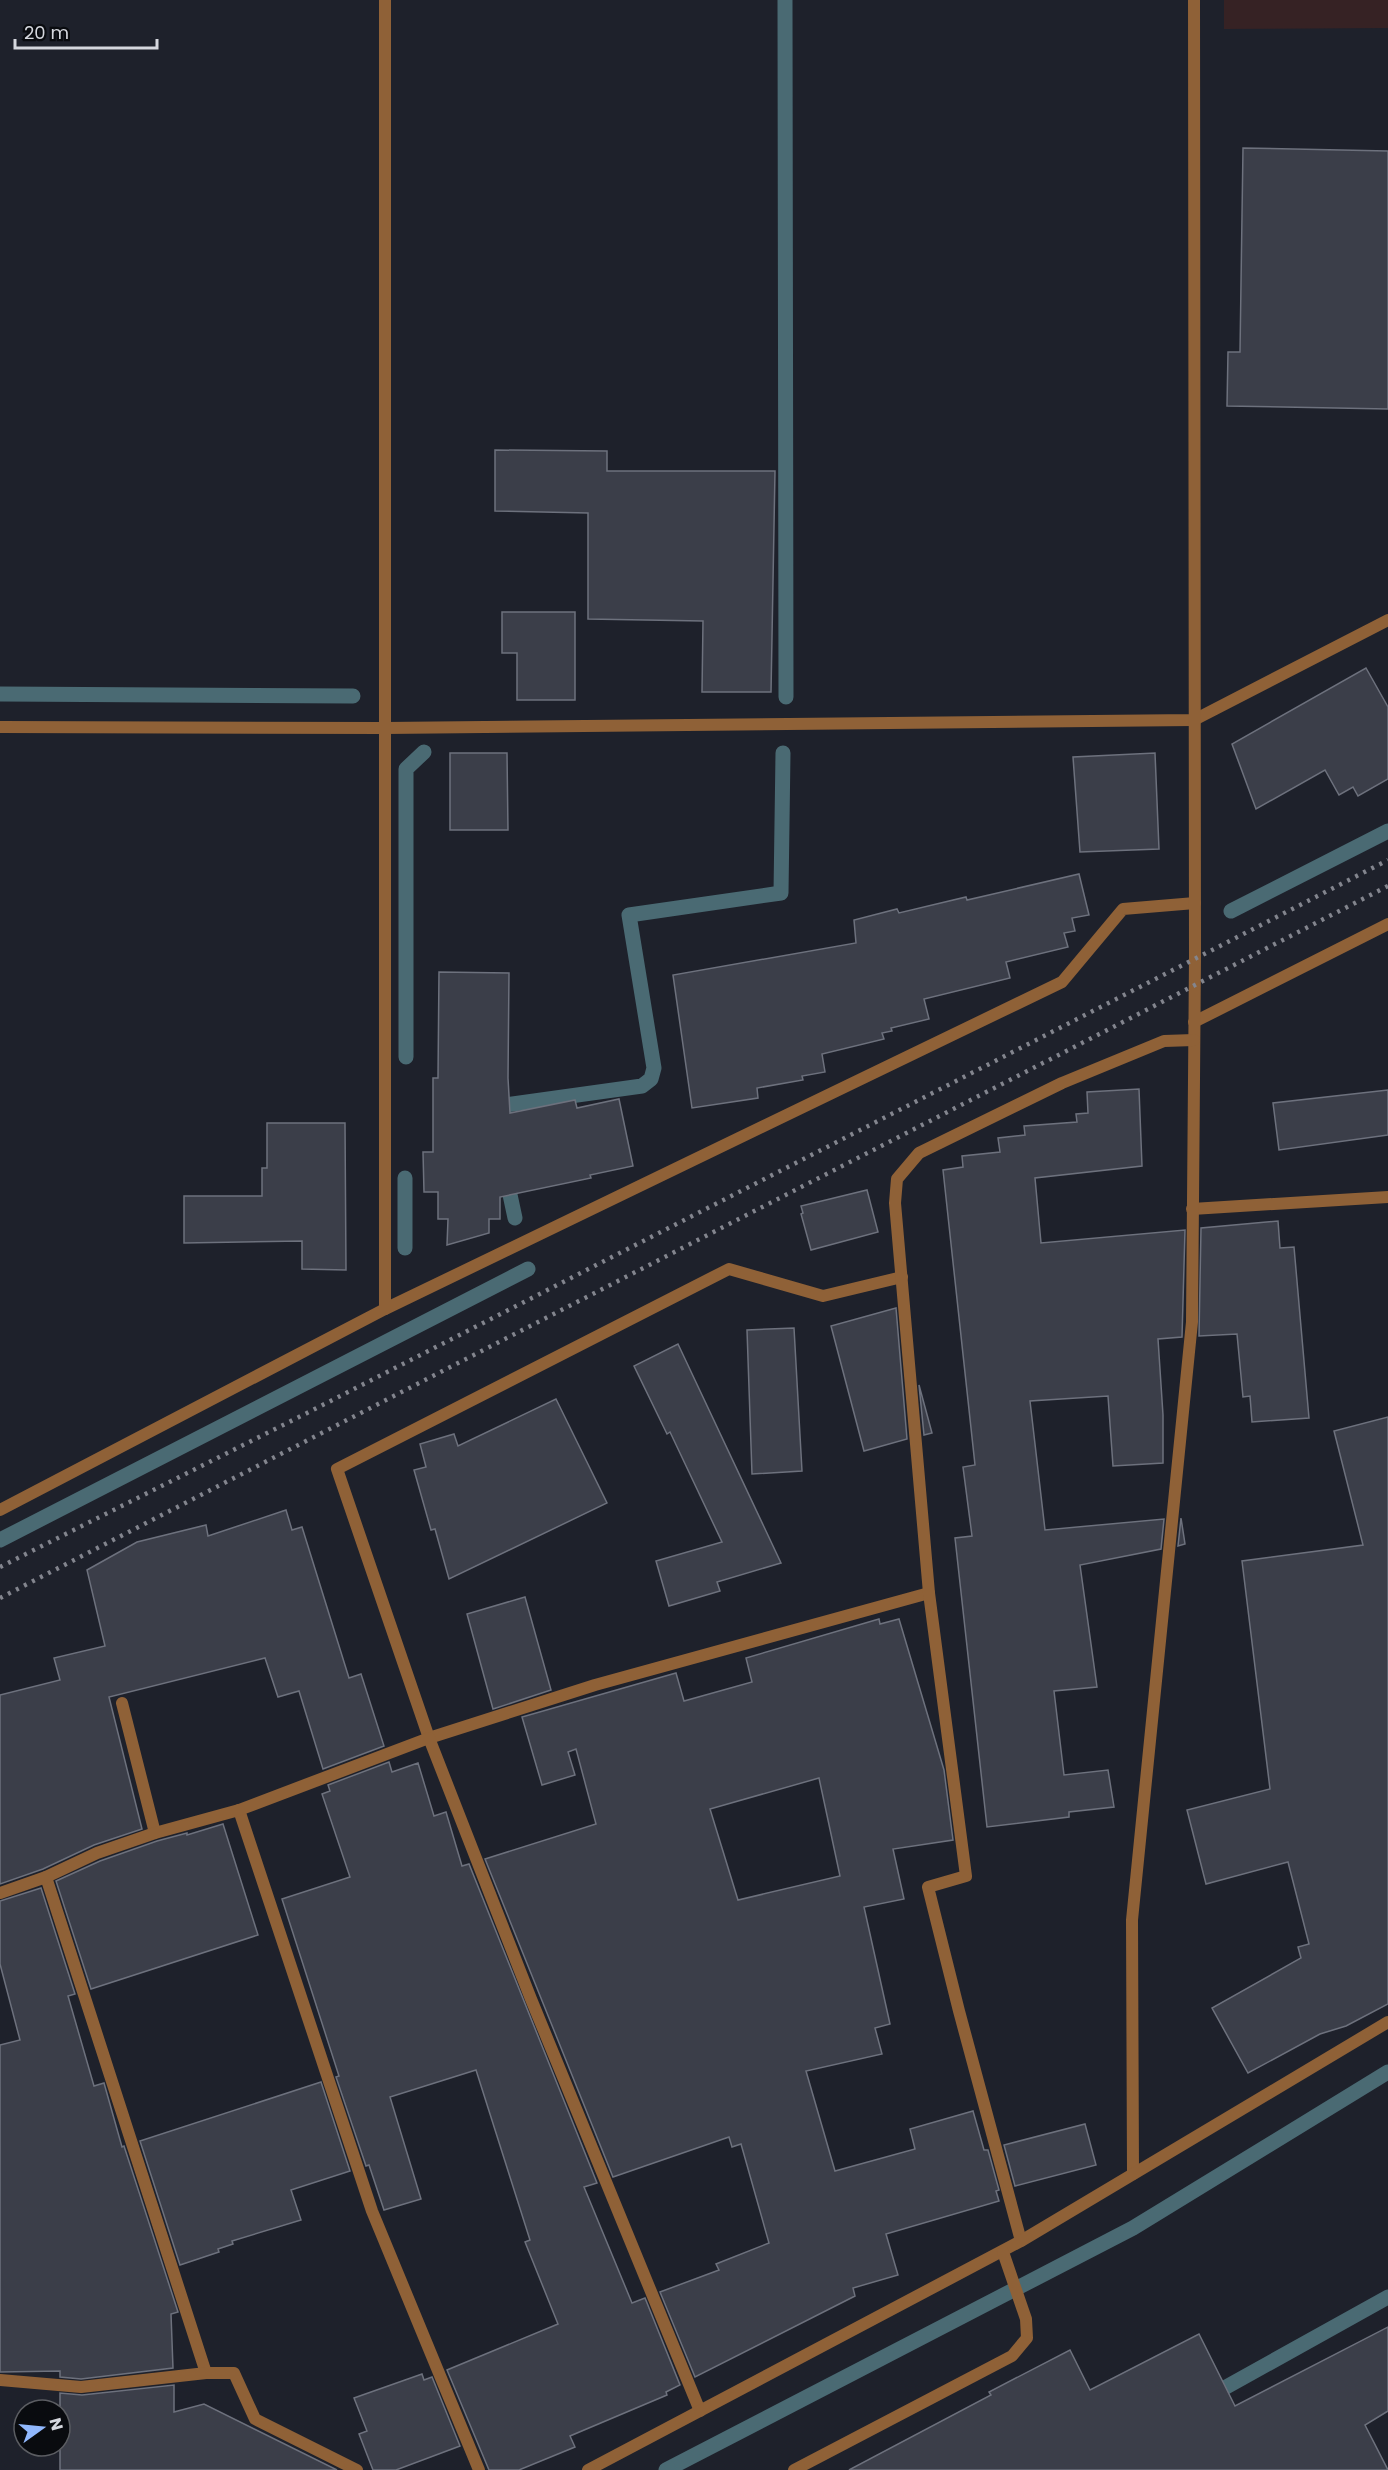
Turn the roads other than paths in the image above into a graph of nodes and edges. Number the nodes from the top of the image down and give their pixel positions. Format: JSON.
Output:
{"nodes":[{"id":1,"x":386,"y":0,"type":"edge"},
{"id":2,"x":1194,"y":0,"type":"edge"},
{"id":3,"x":1388,"y":620,"type":"edge"},
{"id":4,"x":1194,"y":720,"type":"junction"},
{"id":5,"x":0,"y":727,"type":"edge"},
{"id":6,"x":385,"y":728,"type":"junction"},
{"id":7,"x":1195,"y":903,"type":"junction"},
{"id":8,"x":1388,"y":924,"type":"edge"},
{"id":9,"x":1194,"y":1022,"type":"junction"},
{"id":10,"x":1194,"y":1040,"type":"junction"},
{"id":11,"x":1388,"y":1197,"type":"edge"},
{"id":12,"x":1192,"y":1209,"type":"junction"},
{"id":13,"x":902,"y":1277,"type":"junction"},
{"id":14,"x":385,"y":1309,"type":"junction"},
{"id":15,"x":0,"y":1510,"type":"edge"},
{"id":16,"x":929,"y":1593,"type":"junction"},
{"id":17,"x":122,"y":1703,"type":"dead end"},
{"id":18,"x":429,"y":1738,"type":"junction"},
{"id":19,"x":239,"y":1810,"type":"junction"},
{"id":20,"x":155,"y":1833,"type":"junction"},
{"id":21,"x":46,"y":1877,"type":"junction"},
{"id":22,"x":0,"y":1893,"type":"edge"},
{"id":23,"x":1388,"y":2022,"type":"edge"},
{"id":24,"x":1133,"y":2174,"type":"junction"},
{"id":25,"x":1021,"y":2241,"type":"junction"},
{"id":26,"x":1003,"y":2252,"type":"junction"},
{"id":27,"x":206,"y":2373,"type":"junction"},
{"id":28,"x":0,"y":2380,"type":"edge"},
{"id":29,"x":700,"y":2411,"type":"junction"},
{"id":30,"x":357,"y":2470,"type":"edge"},
{"id":31,"x":479,"y":2470,"type":"edge"},
{"id":32,"x":588,"y":2470,"type":"edge"},
{"id":33,"x":795,"y":2470,"type":"edge"}],
"edges":[{"from":1,"to":6,"type":"street"},
{"from":2,"to":4,"type":"street"},
{"from":3,"to":4,"type":"street"},
{"from":4,"to":6,"type":"street"},
{"from":4,"to":7,"type":"street"},
{"from":5,"to":6,"type":"street"},
{"from":6,"to":14,"type":"street"},
{"from":7,"to":9,"type":"street"},
{"from":7,"to":14,"type":"street"},
{"from":8,"to":9,"type":"street"},
{"from":9,"to":10,"type":"street"},
{"from":10,"to":12,"type":"street"},
{"from":10,"to":13,"type":"street"},
{"from":11,"to":12,"type":"street"},
{"from":12,"to":24,"type":"street"},
{"from":13,"to":16,"type":"street"},
{"from":13,"to":18,"type":"street"},
{"from":14,"to":15,"type":"street"},
{"from":16,"to":18,"type":"street"},
{"from":16,"to":25,"type":"street"},
{"from":17,"to":20,"type":"street"},
{"from":18,"to":19,"type":"street"},
{"from":18,"to":29,"type":"street"},
{"from":19,"to":20,"type":"street"},
{"from":19,"to":31,"type":"street"},
{"from":20,"to":21,"type":"street"},
{"from":21,"to":22,"type":"street"},
{"from":21,"to":27,"type":"street"},
{"from":23,"to":24,"type":"street"},
{"from":24,"to":25,"type":"street"},
{"from":25,"to":26,"type":"street"},
{"from":26,"to":29,"type":"street"},
{"from":26,"to":33,"type":"street"},
{"from":27,"to":28,"type":"street"},
{"from":27,"to":30,"type":"street"},
{"from":29,"to":32,"type":"street"}]}
